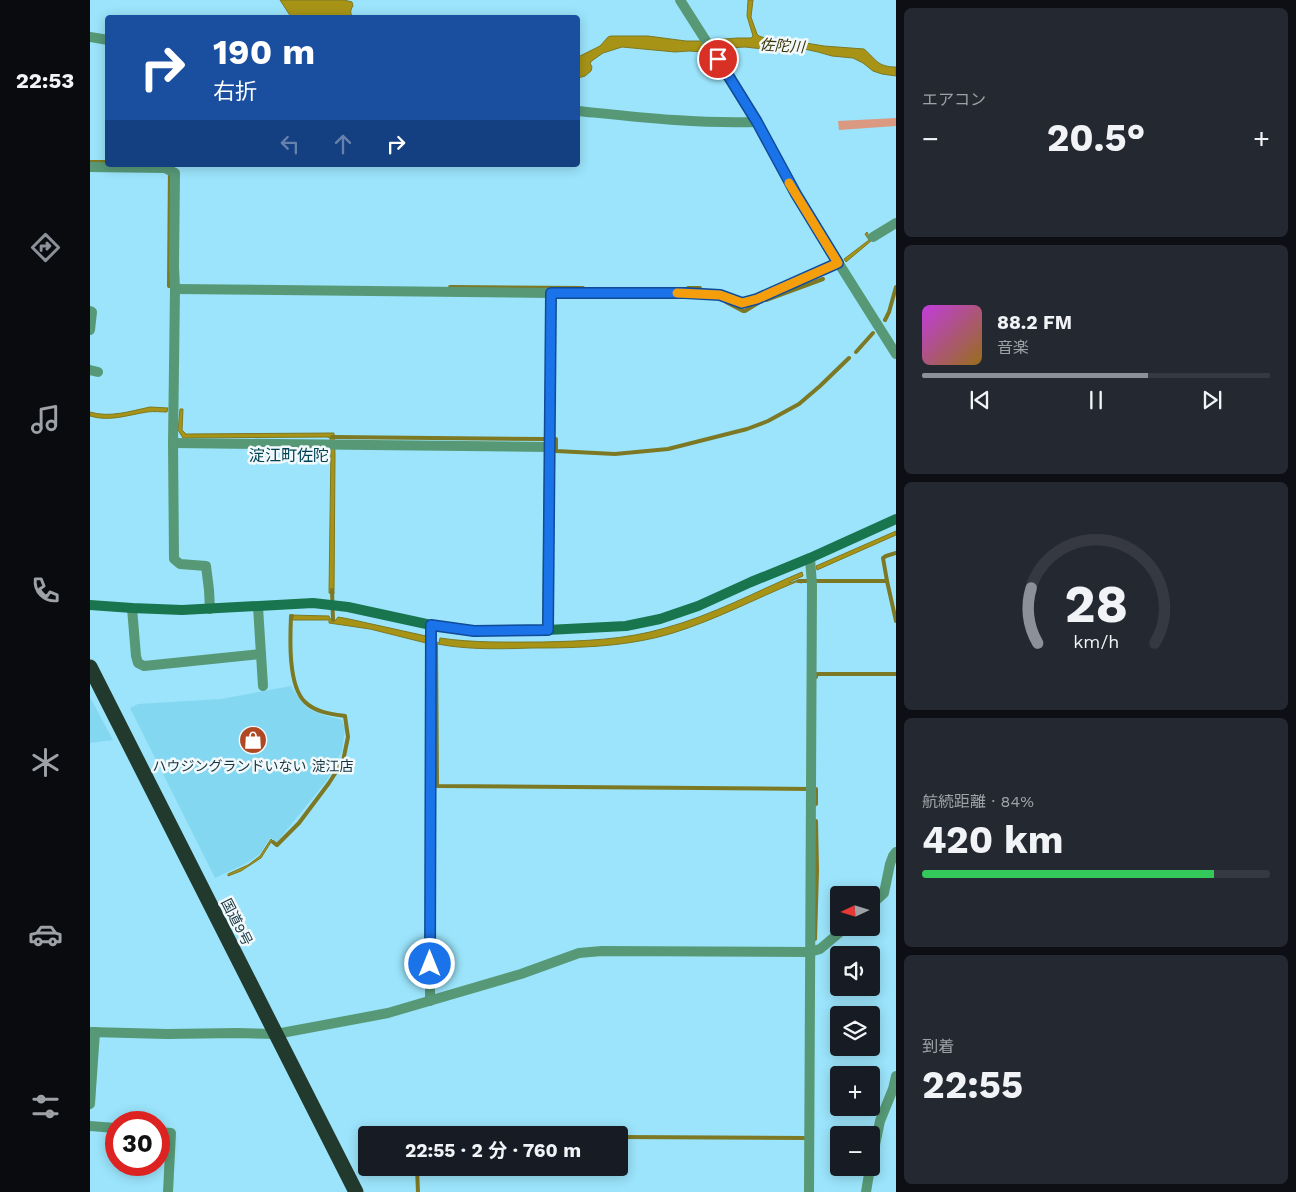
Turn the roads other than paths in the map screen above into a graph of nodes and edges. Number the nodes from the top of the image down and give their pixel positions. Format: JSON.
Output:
{"nodes":[{"id":1,"x":680,"y":0,"type":"edge"},
{"id":2,"x":90,"y":37,"type":"edge"},
{"id":3,"x":105,"y":40,"type":"edge"},
{"id":4,"x":580,"y":111,"type":"edge"},
{"id":5,"x":756,"y":120,"type":"junction"},
{"id":6,"x":90,"y":167,"type":"edge"},
{"id":7,"x":896,"y":223,"type":"edge"},
{"id":8,"x":873,"y":237,"type":"dead end"},
{"id":9,"x":838,"y":263,"type":"junction"},
{"id":10,"x":175,"y":290,"type":"junction"},
{"id":11,"x":551,"y":293,"type":"junction"},
{"id":12,"x":90,"y":310,"type":"edge"},
{"id":13,"x":90,"y":330,"type":"edge"},
{"id":14,"x":896,"y":354,"type":"edge"},
{"id":15,"x":173,"y":443,"type":"junction"},
{"id":16,"x":550,"y":447,"type":"junction"},
{"id":17,"x":896,"y":520,"type":"edge"},
{"id":18,"x":810,"y":558,"type":"junction"},
{"id":19,"x":90,"y":605,"type":"edge"},
{"id":20,"x":258,"y":607,"type":"junction"},
{"id":21,"x":132,"y":608,"type":"junction"},
{"id":22,"x":210,"y":609,"type":"junction"},
{"id":23,"x":431,"y":625,"type":"junction"},
{"id":24,"x":548,"y":630,"type":"junction"},
{"id":25,"x":261,"y":654,"type":"junction"},
{"id":26,"x":90,"y":667,"type":"edge"},
{"id":27,"x":263,"y":686,"type":"dead end"},
{"id":28,"x":896,"y":852,"type":"edge"},
{"id":29,"x":880,"y":897,"type":"edge"},
{"id":30,"x":835,"y":936,"type":"edge"},
{"id":31,"x":810,"y":952,"type":"junction"},
{"id":32,"x":430,"y":1001,"type":"junction"},
{"id":33,"x":92,"y":1032,"type":"edge"},
{"id":34,"x":276,"y":1034,"type":"junction"},
{"id":35,"x":896,"y":1076,"type":"edge"},
{"id":36,"x":90,"y":1104,"type":"edge"},
{"id":37,"x":90,"y":1126,"type":"edge"},
{"id":38,"x":879,"y":1126,"type":"edge"},
{"id":39,"x":105,"y":1127,"type":"edge"},
{"id":40,"x":169,"y":1176,"type":"edge"},
{"id":41,"x":869,"y":1176,"type":"edge"},
{"id":42,"x":168,"y":1192,"type":"edge"},
{"id":43,"x":356,"y":1192,"type":"edge"},
{"id":44,"x":809,"y":1192,"type":"edge"},
{"id":45,"x":866,"y":1192,"type":"edge"}],
"edges":[{"from":1,"to":5,"type":"street"},
{"from":2,"to":3,"type":"street"},
{"from":4,"to":5,"type":"street"},
{"from":5,"to":9,"type":"street"},
{"from":6,"to":10,"type":"street"},
{"from":7,"to":8,"type":"street"},
{"from":9,"to":11,"type":"street"},
{"from":9,"to":14,"type":"street"},
{"from":10,"to":11,"type":"street"},
{"from":10,"to":15,"type":"street"},
{"from":11,"to":16,"type":"street"},
{"from":12,"to":13,"type":"street"},
{"from":15,"to":16,"type":"street"},
{"from":15,"to":22,"type":"street"},
{"from":16,"to":24,"type":"street"},
{"from":17,"to":18,"type":"street"},
{"from":18,"to":24,"type":"street"},
{"from":18,"to":31,"type":"street"},
{"from":19,"to":21,"type":"street"},
{"from":20,"to":22,"type":"street"},
{"from":20,"to":23,"type":"street"},
{"from":20,"to":25,"type":"street"},
{"from":21,"to":22,"type":"street"},
{"from":21,"to":25,"type":"street"},
{"from":23,"to":24,"type":"street"},
{"from":23,"to":32,"type":"street"},
{"from":25,"to":27,"type":"street"},
{"from":26,"to":34,"type":"highway","name":"国道9号"},
{"from":28,"to":29,"type":"street"},
{"from":30,"to":31,"type":"street"},
{"from":31,"to":32,"type":"street"},
{"from":31,"to":44,"type":"street"},
{"from":32,"to":34,"type":"street"},
{"from":33,"to":34,"type":"street"},
{"from":33,"to":36,"type":"street"},
{"from":34,"to":43,"type":"highway","name":"国道9号"},
{"from":35,"to":38,"type":"street"},
{"from":37,"to":39,"type":"street"},
{"from":40,"to":42,"type":"street"},
{"from":41,"to":45,"type":"street"}]}
